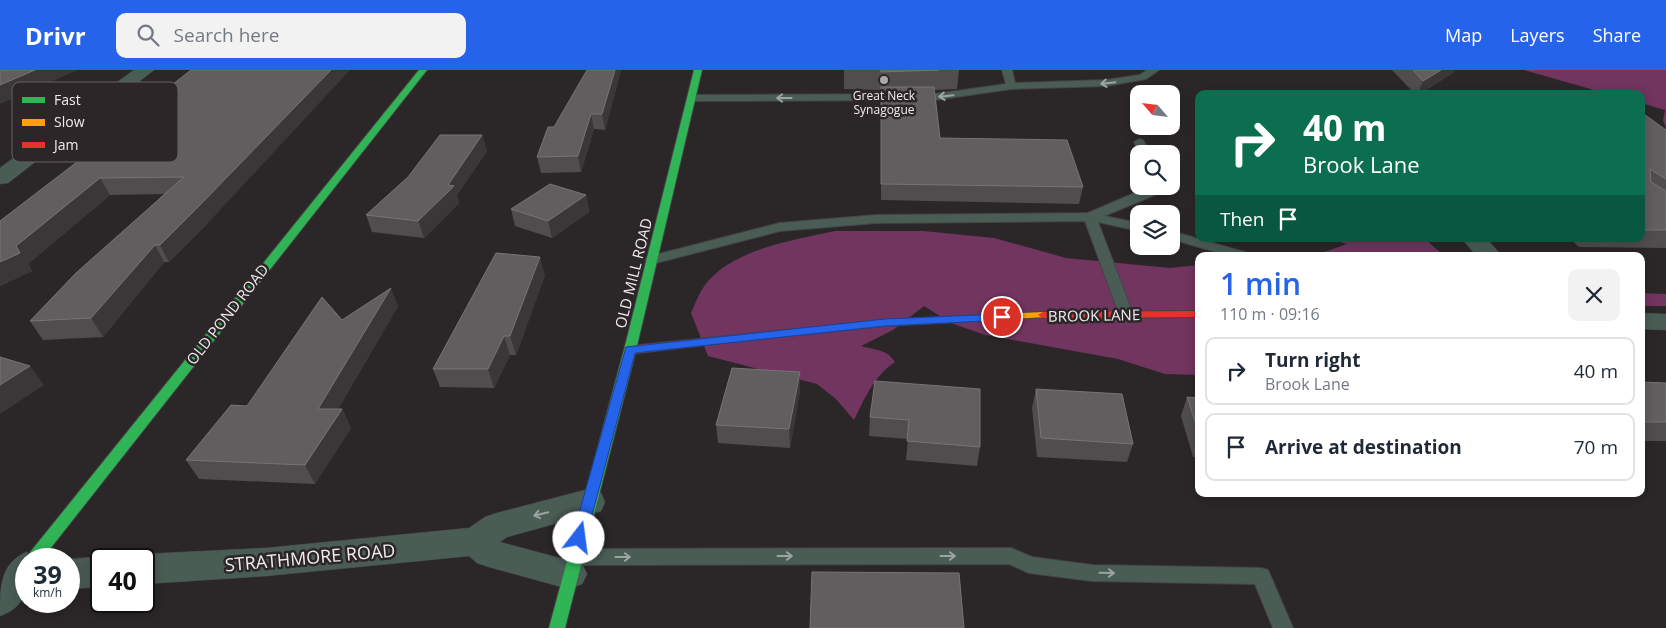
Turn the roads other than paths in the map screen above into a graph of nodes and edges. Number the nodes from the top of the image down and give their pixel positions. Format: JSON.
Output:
{"nodes":[{"id":1,"x":145,"y":70,"type":"edge"},
{"id":2,"x":423,"y":70,"type":"edge"},
{"id":3,"x":698,"y":70,"type":"edge"},
{"id":4,"x":1006,"y":70,"type":"edge"},
{"id":5,"x":1154,"y":70,"type":"edge"},
{"id":6,"x":129,"y":82,"type":"edge"},
{"id":7,"x":1011,"y":86,"type":"junction"},
{"id":8,"x":692,"y":98,"type":"junction"},
{"id":9,"x":1139,"y":142,"type":"dead end"},
{"id":10,"x":1141,"y":145,"type":"edge"},
{"id":11,"x":21,"y":162,"type":"edge"},
{"id":12,"x":0,"y":178,"type":"edge"},
{"id":13,"x":1144,"y":195,"type":"edge"},
{"id":14,"x":1090,"y":217,"type":"junction"},
{"id":15,"x":1130,"y":224,"type":"edge"},
{"id":16,"x":1180,"y":238,"type":"edge"},
{"id":17,"x":1195,"y":242,"type":"edge"},
{"id":18,"x":1195,"y":242,"type":"edge"},
{"id":19,"x":1477,"y":242,"type":"edge"},
{"id":20,"x":1229,"y":252,"type":"edge"},
{"id":21,"x":1486,"y":252,"type":"edge"},
{"id":22,"x":652,"y":260,"type":"junction"},
{"id":23,"x":1126,"y":314,"type":"junction"},
{"id":24,"x":1195,"y":314,"type":"edge"},
{"id":25,"x":1645,"y":322,"type":"edge"},
{"id":26,"x":1666,"y":322,"type":"edge"},
{"id":27,"x":630,"y":350,"type":"junction"},
{"id":28,"x":589,"y":502,"type":"junction"},
{"id":29,"x":476,"y":541,"type":"junction"},
{"id":30,"x":40,"y":548,"type":"edge"},
{"id":31,"x":572,"y":565,"type":"junction"},
{"id":32,"x":155,"y":569,"type":"edge"},
{"id":33,"x":556,"y":628,"type":"edge"},
{"id":34,"x":1283,"y":628,"type":"edge"}],
"edges":[{"from":1,"to":6,"type":"street"},
{"from":2,"to":30,"type":"street","name":"OLD POND ROAD"},
{"from":3,"to":8,"type":"street","name":"OLD MILL ROAD"},
{"from":4,"to":7,"type":"lane"},
{"from":5,"to":7,"type":"lane","one_way":true},
{"from":7,"to":8,"type":"lane","one_way":true},
{"from":8,"to":22,"type":"street","name":"OLD MILL ROAD"},
{"from":9,"to":10,"type":"lane"},
{"from":11,"to":12,"type":"street"},
{"from":13,"to":14,"type":"lane"},
{"from":14,"to":15,"type":"lane"},
{"from":14,"to":22,"type":"lane"},
{"from":14,"to":23,"type":"lane"},
{"from":16,"to":17,"type":"lane"},
{"from":18,"to":20,"type":"lane"},
{"from":19,"to":21,"type":"street"},
{"from":22,"to":27,"type":"street","name":"OLD MILL ROAD"},
{"from":23,"to":24,"type":"street","name":"BROOK LANE"},
{"from":23,"to":27,"type":"street","name":"BROOK LANE"},
{"from":25,"to":26,"type":"street"},
{"from":27,"to":28,"type":"street","name":"OLD MILL ROAD"},
{"from":28,"to":29,"type":"street","name":"STRATHMORE ROAD","one_way":true},
{"from":28,"to":31,"type":"street","name":"OLD MILL ROAD"},
{"from":29,"to":31,"type":"street"},
{"from":29,"to":32,"type":"street","name":"STRATHMORE ROAD"},
{"from":31,"to":33,"type":"street","name":"OLD MILL ROAD"},
{"from":31,"to":34,"type":"lane","one_way":true}]}
